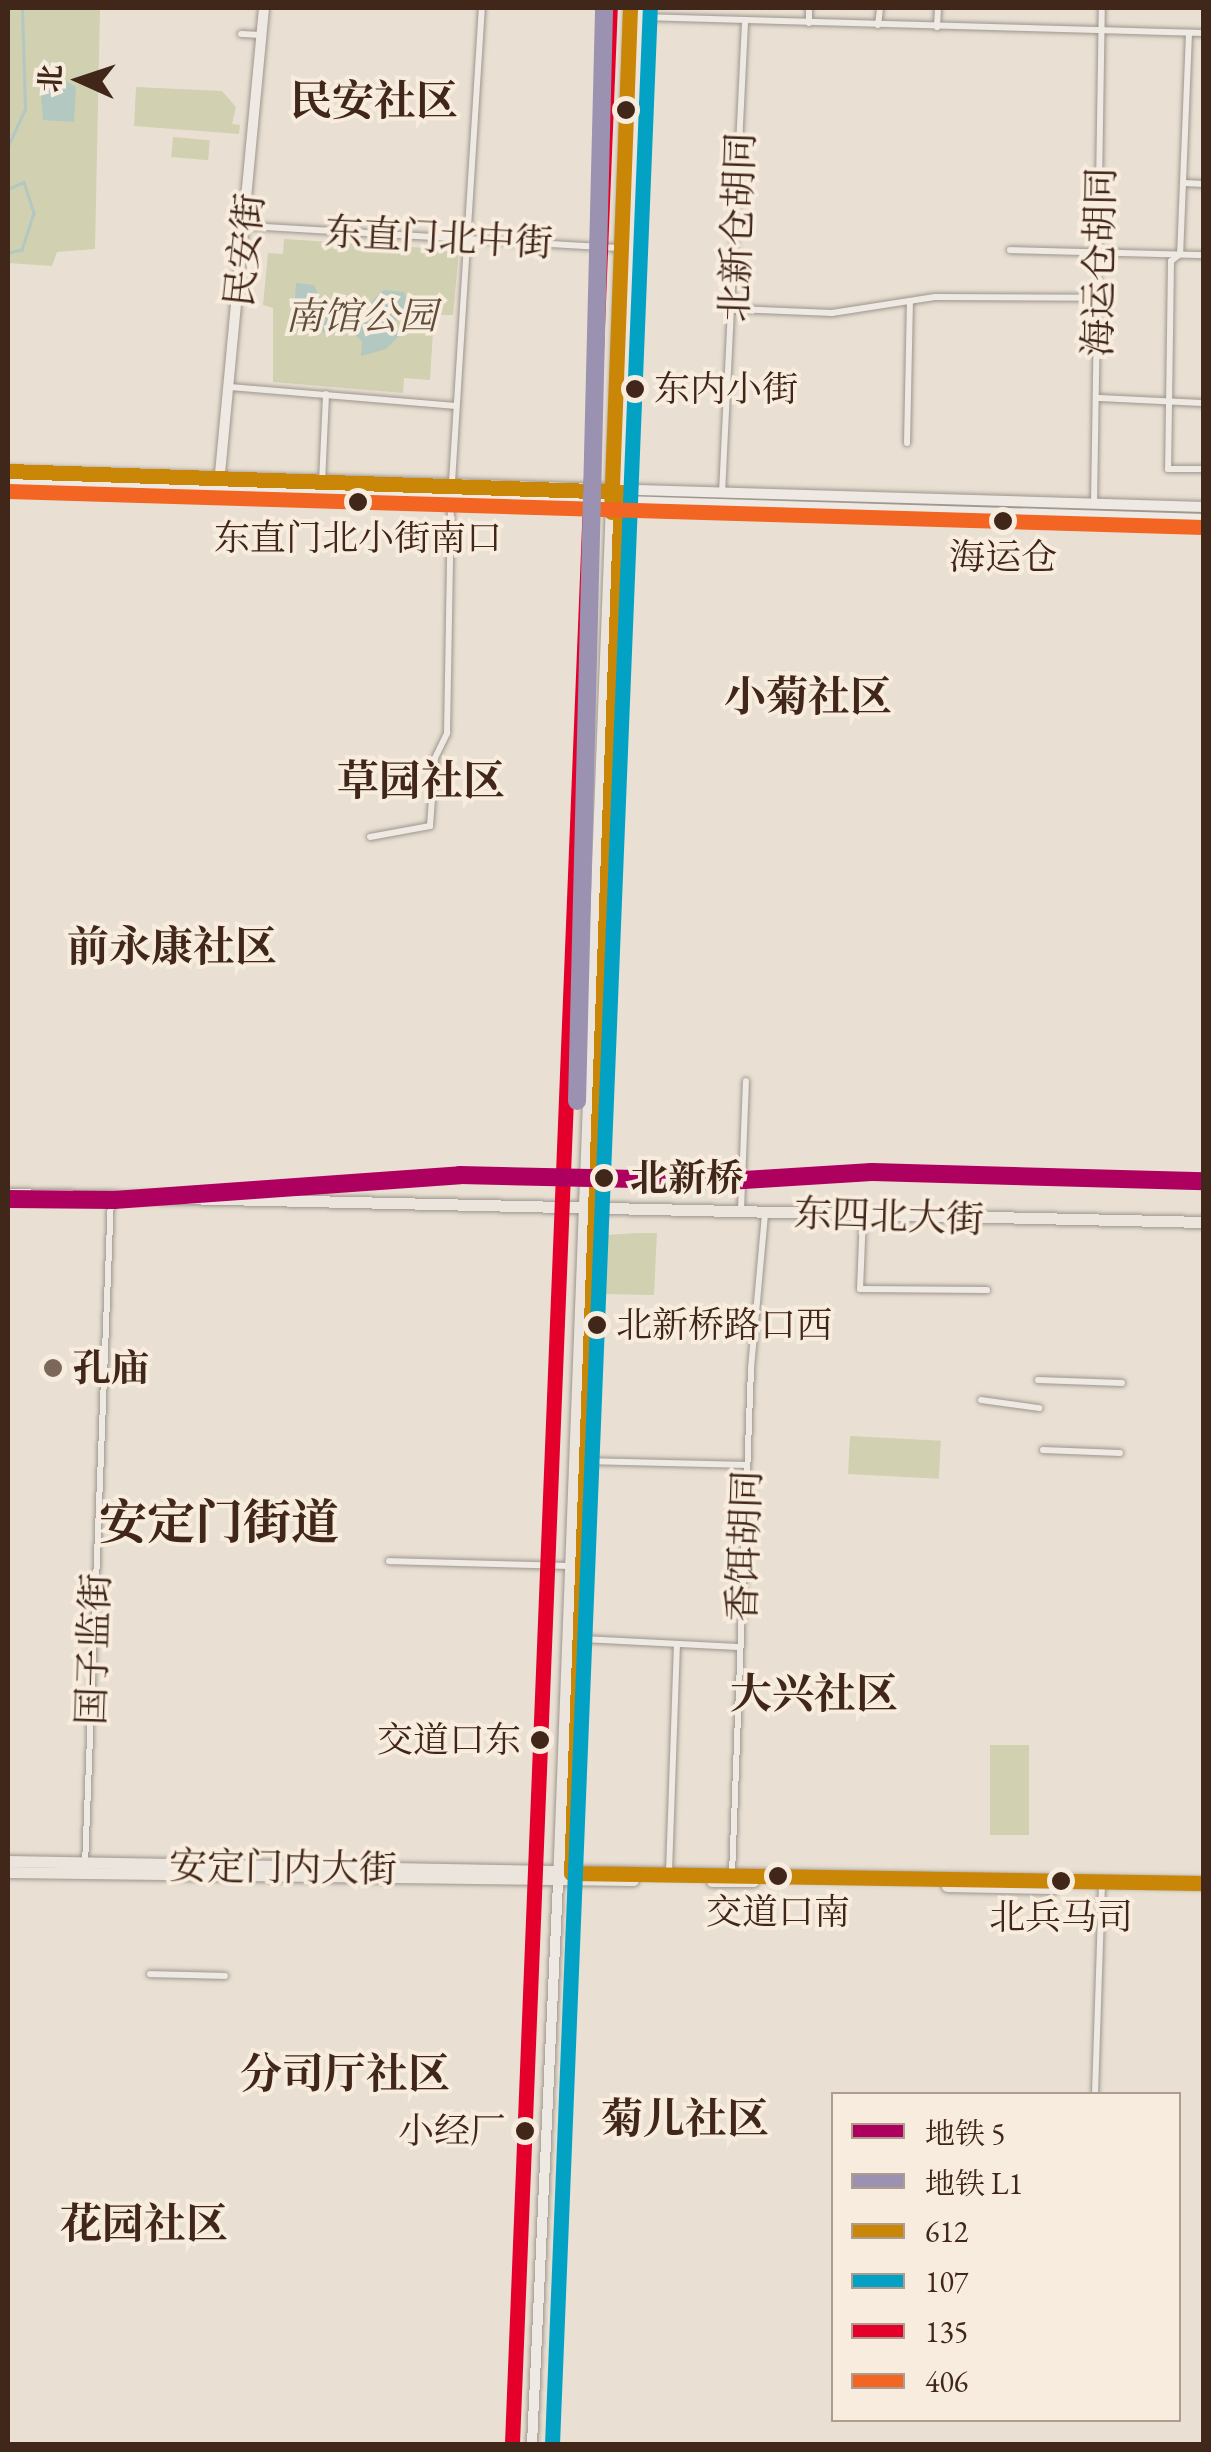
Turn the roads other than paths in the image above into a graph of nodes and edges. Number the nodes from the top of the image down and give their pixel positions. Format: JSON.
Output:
{"nodes":[{"id":1,"x":264,"y":8,"type":"edge"},
{"id":2,"x":482,"y":8,"type":"edge"},
{"id":3,"x":630,"y":8,"type":"edge"},
{"id":4,"x":809,"y":8,"type":"edge"},
{"id":5,"x":880,"y":8,"type":"edge"},
{"id":6,"x":938,"y":8,"type":"edge"},
{"id":7,"x":1102,"y":8,"type":"edge"},
{"id":8,"x":640,"y":12,"type":"edge"},
{"id":9,"x":744,"y":20,"type":"junction"},
{"id":10,"x":808,"y":22,"type":"junction"},
{"id":11,"x":878,"y":25,"type":"junction"},
{"id":12,"x":937,"y":27,"type":"junction"},
{"id":13,"x":1101,"y":32,"type":"junction"},
{"id":14,"x":1189,"y":33,"type":"junction"},
{"id":15,"x":1204,"y":33,"type":"edge"},
{"id":16,"x":241,"y":34,"type":"dead end"},
{"id":17,"x":262,"y":35,"type":"junction"},
{"id":18,"x":1184,"y":182,"type":"junction"},
{"id":19,"x":1204,"y":184,"type":"edge"},
{"id":20,"x":247,"y":226,"type":"junction"},
{"id":21,"x":471,"y":240,"type":"junction"},
{"id":22,"x":625,"y":248,"type":"junction"},
{"id":23,"x":1010,"y":250,"type":"dead end"},
{"id":24,"x":1099,"y":251,"type":"junction"},
{"id":25,"x":1180,"y":254,"type":"junction"},
{"id":26,"x":1204,"y":254,"type":"edge"},
{"id":27,"x":1098,"y":298,"type":"junction"},
{"id":28,"x":910,"y":302,"type":"junction"},
{"id":29,"x":735,"y":309,"type":"junction"},
{"id":30,"x":230,"y":386,"type":"junction"},
{"id":31,"x":326,"y":394,"type":"junction"},
{"id":32,"x":1096,"y":398,"type":"junction"},
{"id":33,"x":1172,"y":400,"type":"junction"},
{"id":34,"x":1204,"y":403,"type":"edge"},
{"id":35,"x":456,"y":406,"type":"junction"},
{"id":36,"x":908,"y":444,"type":"dead end"},
{"id":37,"x":1204,"y":470,"type":"edge"},
{"id":38,"x":8,"y":471,"type":"edge"},
{"id":39,"x":8,"y":482,"type":"edge"},
{"id":40,"x":322,"y":484,"type":"junction"},
{"id":41,"x":452,"y":485,"type":"junction"},
{"id":42,"x":219,"y":487,"type":"junction"},
{"id":43,"x":722,"y":493,"type":"junction"},
{"id":44,"x":616,"y":496,"type":"junction"},
{"id":45,"x":451,"y":498,"type":"junction"},
{"id":46,"x":1204,"y":506,"type":"edge"},
{"id":47,"x":1094,"y":510,"type":"junction"},
{"id":48,"x":1204,"y":519,"type":"edge"},
{"id":49,"x":370,"y":837,"type":"dead end"},
{"id":50,"x":746,"y":1082,"type":"dead end"},
{"id":51,"x":8,"y":1194,"type":"edge"},
{"id":52,"x":111,"y":1196,"type":"junction"},
{"id":53,"x":591,"y":1208,"type":"junction"},
{"id":54,"x":741,"y":1212,"type":"junction"},
{"id":55,"x":765,"y":1212,"type":"junction"},
{"id":56,"x":863,"y":1215,"type":"junction"},
{"id":57,"x":1204,"y":1220,"type":"edge"},
{"id":58,"x":986,"y":1290,"type":"dead end"},
{"id":59,"x":1038,"y":1380,"type":"dead end"},
{"id":60,"x":1122,"y":1383,"type":"dead end"},
{"id":61,"x":980,"y":1400,"type":"dead end"},
{"id":62,"x":1039,"y":1408,"type":"dead end"},
{"id":63,"x":1044,"y":1450,"type":"dead end"},
{"id":64,"x":1120,"y":1453,"type":"dead end"},
{"id":65,"x":574,"y":1460,"type":"junction"},
{"id":66,"x":589,"y":1461,"type":"junction"},
{"id":67,"x":747,"y":1465,"type":"junction"},
{"id":68,"x":390,"y":1561,"type":"dead end"},
{"id":69,"x":567,"y":1566,"type":"junction"},
{"id":70,"x":568,"y":1638,"type":"junction"},
{"id":71,"x":582,"y":1639,"type":"junction"},
{"id":72,"x":677,"y":1644,"type":"junction"},
{"id":73,"x":740,"y":1647,"type":"junction"},
{"id":74,"x":8,"y":1861,"type":"edge"},
{"id":75,"x":85,"y":1868,"type":"junction"},
{"id":76,"x":8,"y":1872,"type":"edge"},
{"id":77,"x":669,"y":1872,"type":"junction"},
{"id":78,"x":563,"y":1876,"type":"junction"},
{"id":79,"x":732,"y":1877,"type":"junction"},
{"id":80,"x":1102,"y":1885,"type":"junction"},
{"id":81,"x":1204,"y":1887,"type":"edge"},
{"id":82,"x":150,"y":1974,"type":"dead end"},
{"id":83,"x":225,"y":1976,"type":"dead end"},
{"id":84,"x":1095,"y":2092,"type":"edge"},
{"id":85,"x":532,"y":2444,"type":"edge"}],
"edges":[{"from":1,"to":17,"type":"main road","name":"民安街"},
{"from":2,"to":21,"type":"street"},
{"from":3,"to":22,"type":"main road"},
{"from":4,"to":10,"type":"street"},
{"from":5,"to":11,"type":"street"},
{"from":6,"to":12,"type":"street"},
{"from":7,"to":13,"type":"street","name":"海运仓胡同"},
{"from":8,"to":9,"type":"street"},
{"from":8,"to":22,"type":"main road"},
{"from":9,"to":10,"type":"street"},
{"from":9,"to":29,"type":"street","name":"北新仓胡同"},
{"from":10,"to":11,"type":"street"},
{"from":11,"to":12,"type":"street"},
{"from":12,"to":13,"type":"street"},
{"from":13,"to":14,"type":"street"},
{"from":13,"to":24,"type":"street","name":"海运仓胡同"},
{"from":14,"to":15,"type":"street"},
{"from":14,"to":18,"type":"street"},
{"from":16,"to":17,"type":"street"},
{"from":17,"to":20,"type":"main road","name":"民安街"},
{"from":18,"to":19,"type":"street"},
{"from":18,"to":25,"type":"street"},
{"from":20,"to":21,"type":"street","name":"东直门北中街"},
{"from":20,"to":30,"type":"main road","name":"民安街"},
{"from":21,"to":22,"type":"street","name":"东直门北中街"},
{"from":21,"to":35,"type":"street"},
{"from":22,"to":44,"type":"main road"},
{"from":23,"to":24,"type":"street"},
{"from":24,"to":25,"type":"street"},
{"from":24,"to":27,"type":"street","name":"海运仓胡同"},
{"from":25,"to":26,"type":"street"},
{"from":25,"to":33,"type":"street"},
{"from":27,"to":28,"type":"street"},
{"from":27,"to":32,"type":"street","name":"海运仓胡同"},
{"from":28,"to":29,"type":"street"},
{"from":28,"to":36,"type":"street"},
{"from":29,"to":43,"type":"street","name":"北新仓胡同"},
{"from":30,"to":31,"type":"street"},
{"from":30,"to":42,"type":"main road","name":"民安街"},
{"from":31,"to":35,"type":"street"},
{"from":31,"to":40,"type":"street"},
{"from":32,"to":33,"type":"street"},
{"from":32,"to":47,"type":"street","name":"海运仓胡同"},
{"from":33,"to":34,"type":"street"},
{"from":33,"to":37,"type":"street"},
{"from":35,"to":41,"type":"street"},
{"from":38,"to":42,"type":"main road"},
{"from":39,"to":42,"type":"main road"},
{"from":40,"to":41,"type":"main road"},
{"from":40,"to":42,"type":"main road"},
{"from":41,"to":44,"type":"main road"},
{"from":41,"to":45,"type":"street"},
{"from":42,"to":45,"type":"main road"},
{"from":43,"to":44,"type":"main road"},
{"from":43,"to":47,"type":"main road"},
{"from":44,"to":45,"type":"main road"},
{"from":44,"to":47,"type":"main road"},
{"from":44,"to":53,"type":"main road"},
{"from":45,"to":49,"type":"street"},
{"from":46,"to":47,"type":"main road"},
{"from":47,"to":48,"type":"main road"},
{"from":50,"to":54,"type":"street"},
{"from":51,"to":52,"type":"main road","name":"东四北大街"},
{"from":52,"to":53,"type":"main road","name":"东四北大街"},
{"from":52,"to":75,"type":"street","name":"国子监街"},
{"from":53,"to":54,"type":"main road","name":"东四北大街"},
{"from":53,"to":65,"type":"main road"},
{"from":53,"to":66,"type":"main road"},
{"from":54,"to":55,"type":"main road","name":"东四北大街"},
{"from":55,"to":56,"type":"main road","name":"东四北大街"},
{"from":55,"to":67,"type":"street","name":"香饵胡同"},
{"from":56,"to":57,"type":"main road","name":"东四北大街"},
{"from":56,"to":58,"type":"street"},
{"from":59,"to":60,"type":"street"},
{"from":61,"to":62,"type":"street"},
{"from":63,"to":64,"type":"street"},
{"from":65,"to":66,"type":"street"},
{"from":65,"to":69,"type":"main road"},
{"from":66,"to":67,"type":"street"},
{"from":66,"to":71,"type":"main road"},
{"from":67,"to":73,"type":"street","name":"香饵胡同"},
{"from":68,"to":69,"type":"street"},
{"from":69,"to":70,"type":"main road"},
{"from":70,"to":71,"type":"street"},
{"from":70,"to":78,"type":"main road"},
{"from":71,"to":72,"type":"street"},
{"from":71,"to":78,"type":"main road"},
{"from":72,"to":73,"type":"street"},
{"from":72,"to":77,"type":"street"},
{"from":73,"to":79,"type":"street","name":"香饵胡同"},
{"from":74,"to":75,"type":"main road","name":"安定门内大街"},
{"from":75,"to":76,"type":"main road","name":"安定门内大街"},
{"from":75,"to":78,"type":"main road","name":"安定门内大街"},
{"from":77,"to":78,"type":"main road"},
{"from":77,"to":79,"type":"main road"},
{"from":78,"to":79,"type":"main road"},
{"from":78,"to":85,"type":"main road"},
{"from":79,"to":80,"type":"main road"},
{"from":80,"to":81,"type":"main road"},
{"from":80,"to":84,"type":"street"},
{"from":82,"to":83,"type":"street"}]}
